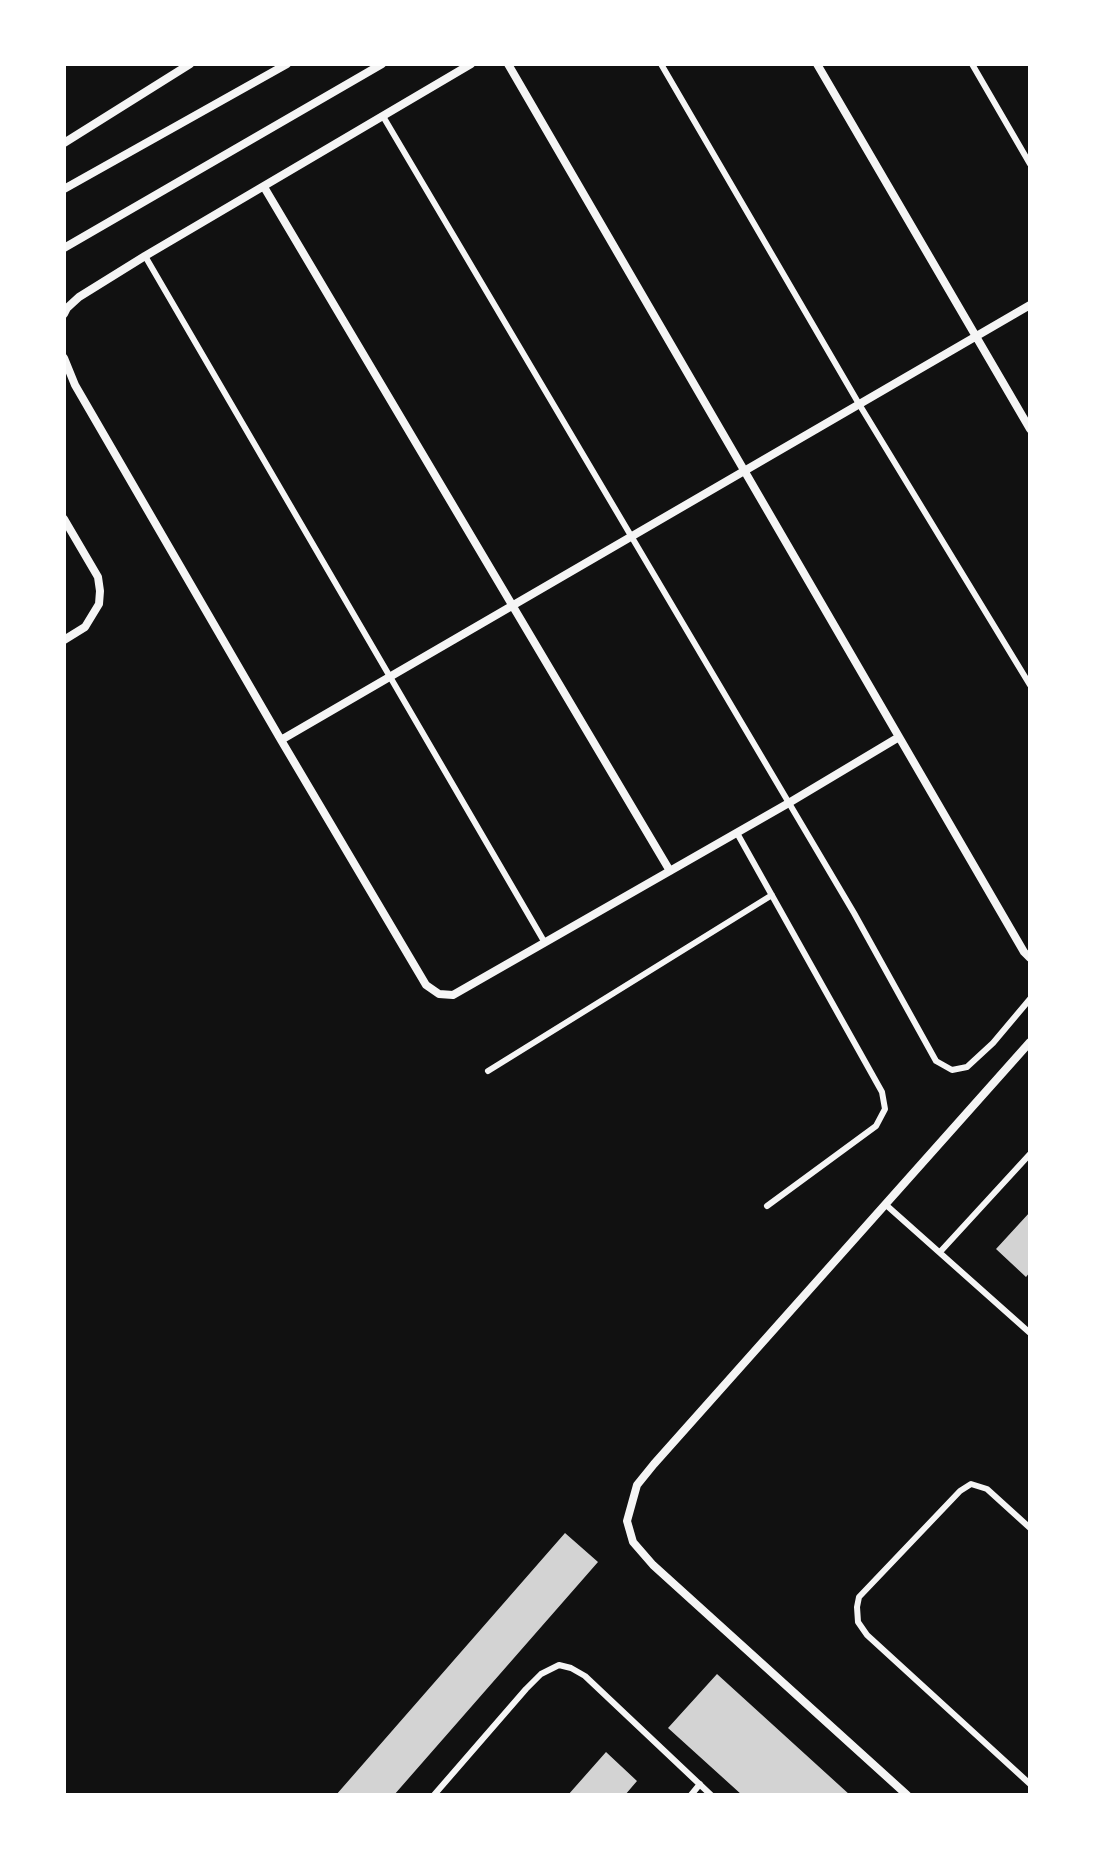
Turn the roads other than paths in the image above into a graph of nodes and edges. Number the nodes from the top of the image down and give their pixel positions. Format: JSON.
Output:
{"nodes":[{"id":1,"x":190,"y":64,"type":"edge"},
{"id":2,"x":287,"y":64,"type":"edge"},
{"id":3,"x":382,"y":64,"type":"edge"},
{"id":4,"x":471,"y":64,"type":"edge"},
{"id":5,"x":508,"y":64,"type":"edge"},
{"id":6,"x":661,"y":64,"type":"edge"},
{"id":7,"x":817,"y":64,"type":"edge"},
{"id":8,"x":972,"y":64,"type":"edge"},
{"id":9,"x":384,"y":118,"type":"junction"},
{"id":10,"x":64,"y":143,"type":"edge"},
{"id":11,"x":1030,"y":164,"type":"edge"},
{"id":12,"x":264,"y":187,"type":"junction"},
{"id":13,"x":64,"y":189,"type":"edge"},
{"id":14,"x":64,"y":248,"type":"edge"},
{"id":15,"x":145,"y":256,"type":"junction"},
{"id":16,"x":1030,"y":305,"type":"edge"},
{"id":17,"x":64,"y":314,"type":"edge"},
{"id":18,"x":976,"y":337,"type":"junction"},
{"id":19,"x":64,"y":358,"type":"edge"},
{"id":20,"x":859,"y":404,"type":"junction"},
{"id":21,"x":1030,"y":429,"type":"edge"},
{"id":22,"x":744,"y":469,"type":"junction"},
{"id":23,"x":64,"y":519,"type":"edge"},
{"id":24,"x":632,"y":536,"type":"junction"},
{"id":25,"x":512,"y":605,"type":"junction"},
{"id":26,"x":64,"y":640,"type":"edge"},
{"id":27,"x":390,"y":677,"type":"junction"},
{"id":28,"x":1030,"y":685,"type":"edge"},
{"id":29,"x":899,"y":737,"type":"junction"},
{"id":30,"x":281,"y":740,"type":"junction"},
{"id":31,"x":787,"y":804,"type":"junction"},
{"id":32,"x":737,"y":833,"type":"junction"},
{"id":33,"x":670,"y":871,"type":"junction"},
{"id":34,"x":772,"y":895,"type":"junction"},
{"id":35,"x":545,"y":943,"type":"junction"},
{"id":36,"x":1030,"y":958,"type":"edge"},
{"id":37,"x":1030,"y":999,"type":"edge"},
{"id":38,"x":1030,"y":1042,"type":"edge"},
{"id":39,"x":488,"y":1071,"type":"dead end"},
{"id":40,"x":1030,"y":1154,"type":"edge"},
{"id":41,"x":885,"y":1204,"type":"junction"},
{"id":42,"x":767,"y":1206,"type":"dead end"},
{"id":43,"x":940,"y":1252,"type":"junction"},
{"id":44,"x":1030,"y":1333,"type":"edge"},
{"id":45,"x":1030,"y":1528,"type":"edge"},
{"id":46,"x":700,"y":1784,"type":"junction"},
{"id":47,"x":1030,"y":1784,"type":"edge"},
{"id":48,"x":434,"y":1795,"type":"edge"},
{"id":49,"x":691,"y":1795,"type":"edge"},
{"id":50,"x":711,"y":1795,"type":"edge"},
{"id":51,"x":907,"y":1795,"type":"edge"}],
"edges":[{"from":1,"to":10,"type":"street"},
{"from":2,"to":13,"type":"street"},
{"from":3,"to":14,"type":"street"},
{"from":4,"to":9,"type":"street"},
{"from":5,"to":22,"type":"street"},
{"from":6,"to":20,"type":"lane"},
{"from":7,"to":18,"type":"street"},
{"from":8,"to":11,"type":"lane"},
{"from":9,"to":12,"type":"street"},
{"from":9,"to":24,"type":"lane"},
{"from":12,"to":15,"type":"street"},
{"from":12,"to":25,"type":"street"},
{"from":15,"to":17,"type":"street"},
{"from":15,"to":27,"type":"lane"},
{"from":16,"to":18,"type":"street"},
{"from":18,"to":20,"type":"street"},
{"from":18,"to":21,"type":"street"},
{"from":19,"to":30,"type":"street"},
{"from":20,"to":22,"type":"street"},
{"from":20,"to":28,"type":"lane"},
{"from":22,"to":24,"type":"street"},
{"from":22,"to":29,"type":"street"},
{"from":23,"to":26,"type":"street"},
{"from":24,"to":25,"type":"street"},
{"from":24,"to":31,"type":"lane"},
{"from":25,"to":27,"type":"street"},
{"from":25,"to":33,"type":"street"},
{"from":27,"to":30,"type":"street"},
{"from":27,"to":35,"type":"lane"},
{"from":29,"to":31,"type":"street"},
{"from":29,"to":36,"type":"street"},
{"from":30,"to":35,"type":"street"},
{"from":31,"to":32,"type":"street"},
{"from":31,"to":37,"type":"lane"},
{"from":32,"to":33,"type":"street"},
{"from":32,"to":34,"type":"lane"},
{"from":33,"to":35,"type":"street"},
{"from":34,"to":39,"type":"lane"},
{"from":34,"to":42,"type":"lane"},
{"from":38,"to":41,"type":"street"},
{"from":40,"to":43,"type":"lane"},
{"from":41,"to":43,"type":"lane"},
{"from":41,"to":51,"type":"street"},
{"from":43,"to":44,"type":"lane"},
{"from":45,"to":47,"type":"lane"},
{"from":46,"to":48,"type":"lane"},
{"from":46,"to":49,"type":"lane"},
{"from":46,"to":50,"type":"lane"}]}
